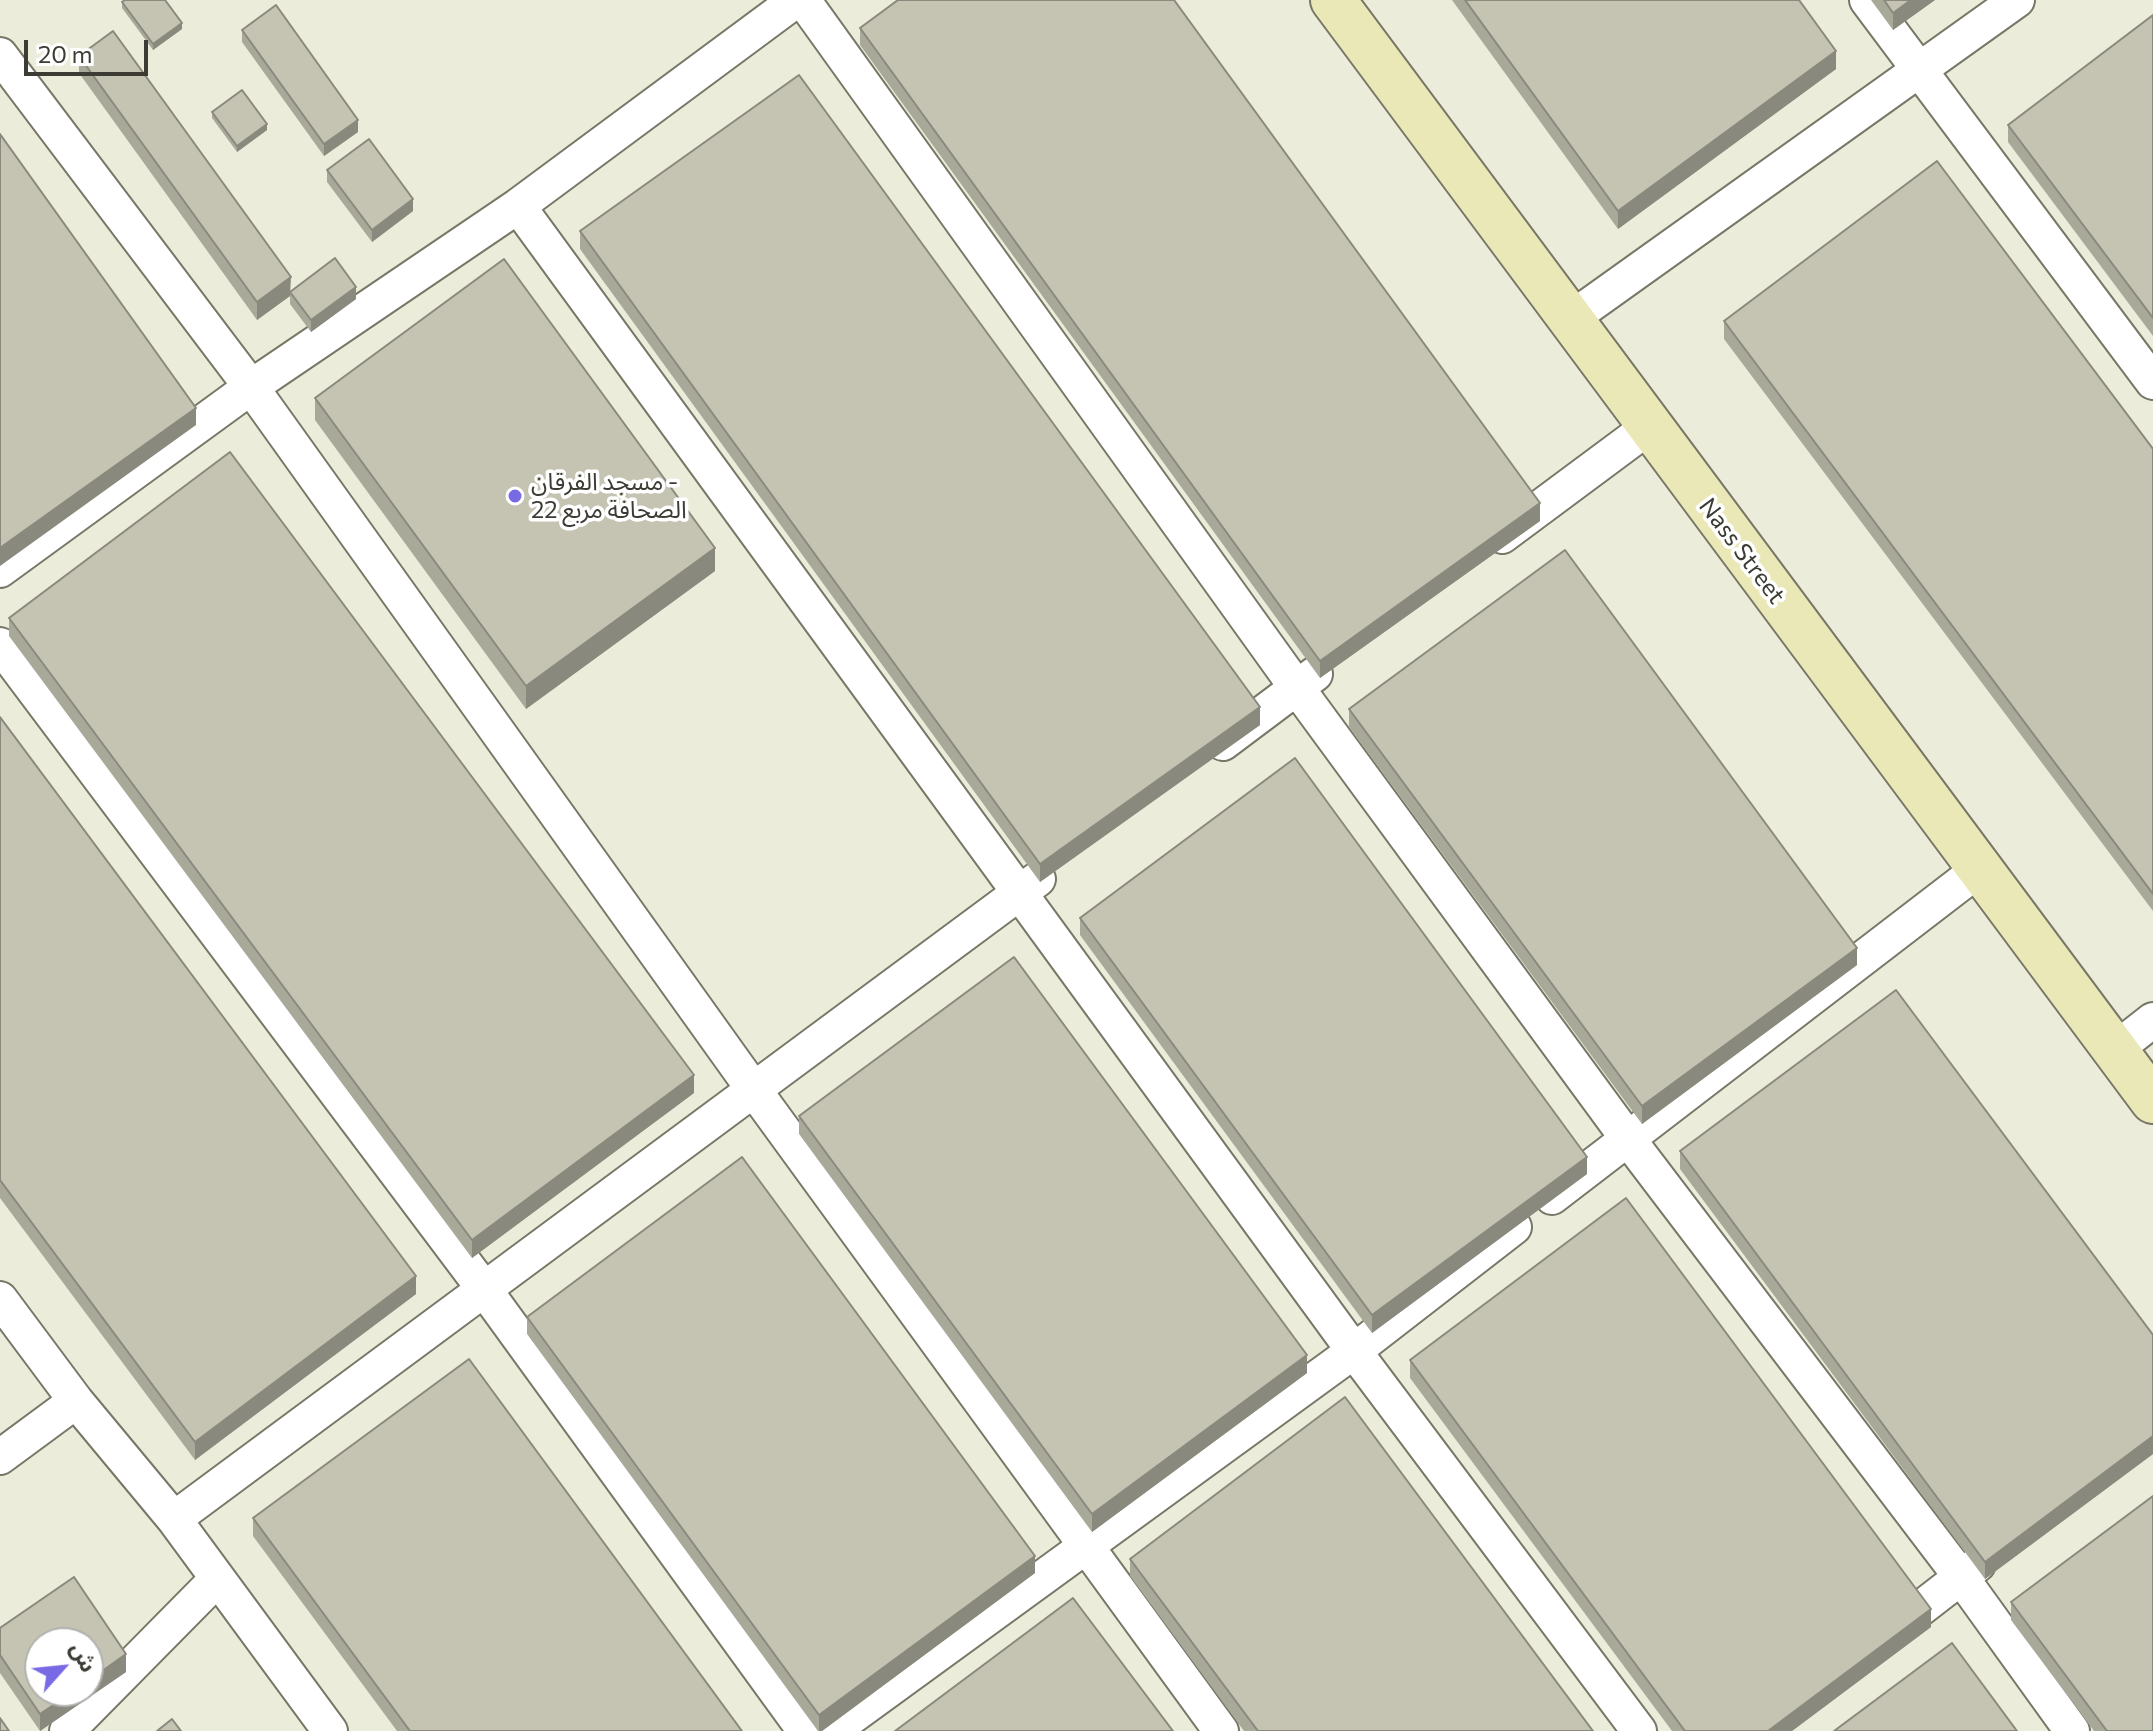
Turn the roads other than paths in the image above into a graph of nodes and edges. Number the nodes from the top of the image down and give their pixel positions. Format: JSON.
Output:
{"nodes":[{"id":1,"x":796,"y":0,"type":"edge"},
{"id":2,"x":803,"y":0,"type":"edge"},
{"id":3,"x":1333,"y":0,"type":"edge"},
{"id":4,"x":1867,"y":0,"type":"edge"},
{"id":5,"x":2017,"y":0,"type":"edge"},
{"id":6,"x":0,"y":55,"type":"edge"},
{"id":7,"x":1921,"y":69,"type":"junction"},
{"id":8,"x":518,"y":206,"type":"junction"},
{"id":9,"x":1569,"y":320,"type":"junction"},
{"id":10,"x":2153,"y":382,"type":"edge"},
{"id":11,"x":251,"y":387,"type":"junction"},
{"id":12,"x":1650,"y":426,"type":"junction"},
{"id":13,"x":1474,"y":557,"type":"edge"},
{"id":14,"x":0,"y":570,"type":"edge"},
{"id":15,"x":0,"y":645,"type":"edge"},
{"id":16,"x":1335,"y":660,"type":"edge"},
{"id":17,"x":1297,"y":688,"type":"junction"},
{"id":18,"x":1197,"y":762,"type":"edge"},
{"id":19,"x":1058,"y":864,"type":"edge"},
{"id":20,"x":1978,"y":870,"type":"junction"},
{"id":21,"x":1020,"y":892,"type":"junction"},
{"id":22,"x":2153,"y":1020,"type":"edge"},
{"id":23,"x":2116,"y":1049,"type":"junction"},
{"id":24,"x":754,"y":1090,"type":"junction"},
{"id":25,"x":2153,"y":1101,"type":"edge"},
{"id":26,"x":1628,"y":1139,"type":"junction"},
{"id":27,"x":484,"y":1289,"type":"junction"},
{"id":28,"x":0,"y":1299,"type":"edge"},
{"id":29,"x":1354,"y":1351,"type":"junction"},
{"id":30,"x":76,"y":1401,"type":"junction"},
{"id":31,"x":0,"y":1457,"type":"edge"},
{"id":32,"x":174,"y":1519,"type":"junction"},
{"id":33,"x":1086,"y":1545,"type":"junction"},
{"id":34,"x":1997,"y":1549,"type":"edge"},
{"id":35,"x":1961,"y":1577,"type":"junction"},
{"id":36,"x":216,"y":1580,"type":"junction"},
{"id":37,"x":1862,"y":1654,"type":"edge"},
{"id":38,"x":67,"y":1731,"type":"edge"},
{"id":39,"x":330,"y":1731,"type":"edge"},
{"id":40,"x":805,"y":1731,"type":"edge"},
{"id":41,"x":832,"y":1731,"type":"edge"},
{"id":42,"x":1221,"y":1731,"type":"edge"},
{"id":43,"x":1639,"y":1731,"type":"edge"},
{"id":44,"x":2072,"y":1731,"type":"edge"}],
"edges":[{"from":1,"to":8,"type":"street"},
{"from":2,"to":17,"type":"street"},
{"from":3,"to":9,"type":"street","name":"Nass Street"},
{"from":4,"to":7,"type":"street"},
{"from":5,"to":7,"type":"street"},
{"from":6,"to":11,"type":"street"},
{"from":7,"to":9,"type":"street"},
{"from":7,"to":10,"type":"street"},
{"from":8,"to":11,"type":"street"},
{"from":8,"to":21,"type":"street"},
{"from":9,"to":12,"type":"street","name":"Nass Street"},
{"from":11,"to":14,"type":"street"},
{"from":11,"to":24,"type":"street"},
{"from":12,"to":13,"type":"street"},
{"from":12,"to":20,"type":"street","name":"Nass Street"},
{"from":15,"to":27,"type":"street"},
{"from":16,"to":17,"type":"street"},
{"from":17,"to":18,"type":"street"},
{"from":17,"to":26,"type":"street"},
{"from":19,"to":21,"type":"street"},
{"from":20,"to":23,"type":"street","name":"Nass Street"},
{"from":20,"to":26,"type":"street"},
{"from":21,"to":24,"type":"street"},
{"from":21,"to":29,"type":"street"},
{"from":22,"to":23,"type":"street"},
{"from":23,"to":25,"type":"street","name":"Nass Street"},
{"from":24,"to":27,"type":"street"},
{"from":24,"to":33,"type":"street"},
{"from":26,"to":29,"type":"street"},
{"from":26,"to":35,"type":"street"},
{"from":27,"to":32,"type":"street"},
{"from":27,"to":40,"type":"street"},
{"from":28,"to":30,"type":"street"},
{"from":29,"to":33,"type":"street"},
{"from":29,"to":43,"type":"street"},
{"from":30,"to":31,"type":"street"},
{"from":30,"to":32,"type":"street"},
{"from":32,"to":36,"type":"street"},
{"from":33,"to":41,"type":"street"},
{"from":33,"to":42,"type":"street"},
{"from":34,"to":35,"type":"street"},
{"from":35,"to":37,"type":"street"},
{"from":35,"to":44,"type":"street"},
{"from":36,"to":38,"type":"street"},
{"from":36,"to":39,"type":"street"}]}
